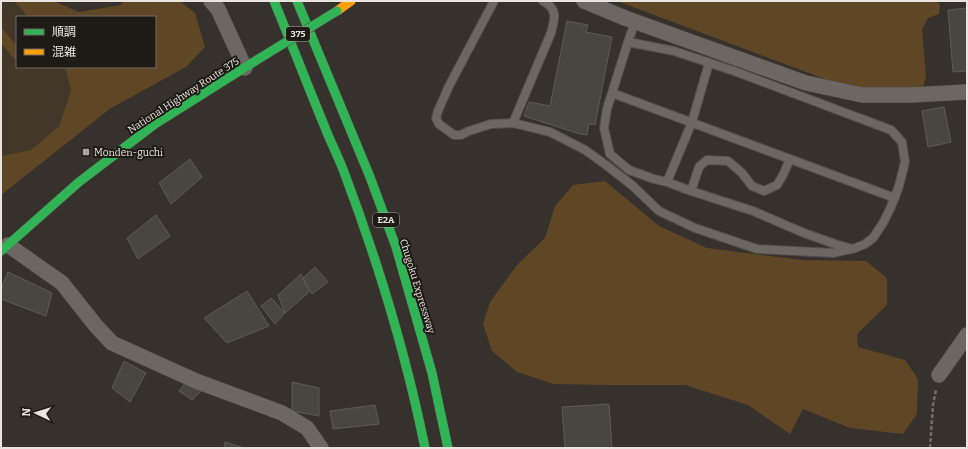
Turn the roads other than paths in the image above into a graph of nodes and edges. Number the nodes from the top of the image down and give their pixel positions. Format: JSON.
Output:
{"nodes":[{"id":1,"x":211,"y":1,"type":"edge"},
{"id":2,"x":274,"y":1,"type":"edge"},
{"id":3,"x":297,"y":1,"type":"edge"},
{"id":4,"x":351,"y":1,"type":"edge"},
{"id":5,"x":494,"y":1,"type":"edge"},
{"id":6,"x":543,"y":1,"type":"edge"},
{"id":7,"x":584,"y":1,"type":"edge"},
{"id":8,"x":635,"y":22,"type":"junction"},
{"id":9,"x":628,"y":42,"type":"junction"},
{"id":10,"x":709,"y":63,"type":"junction"},
{"id":11,"x":245,"y":68,"type":"junction"},
{"id":12,"x":967,"y":92,"type":"edge"},
{"id":13,"x":612,"y":93,"type":"junction"},
{"id":14,"x":692,"y":122,"type":"junction"},
{"id":15,"x":513,"y":123,"type":"junction"},
{"id":16,"x":790,"y":159,"type":"junction"},
{"id":17,"x":667,"y":182,"type":"junction"},
{"id":18,"x":691,"y":191,"type":"junction"},
{"id":19,"x":894,"y":198,"type":"junction"},
{"id":20,"x":5,"y":248,"type":"edge"},
{"id":21,"x":853,"y":249,"type":"junction"},
{"id":22,"x":967,"y":335,"type":"edge"},
{"id":23,"x":939,"y":375,"type":"road end"},
{"id":24,"x":321,"y":448,"type":"edge"},
{"id":25,"x":425,"y":448,"type":"edge"},
{"id":26,"x":448,"y":448,"type":"edge"}],
"edges":[{"from":1,"to":11,"type":"street"},
{"from":2,"to":25,"type":"highway","number":"E2A"},
{"from":3,"to":26,"type":"highway","name":"Chugoku Expressway","number":"E2A"},
{"from":4,"to":11,"type":"highway","name":"National Highway Route 375","number":"375","bridge":true},
{"from":5,"to":15,"type":"lane"},
{"from":6,"to":15,"type":"lane"},
{"from":7,"to":8,"type":"street"},
{"from":8,"to":9,"type":"lane"},
{"from":8,"to":12,"type":"street"},
{"from":9,"to":10,"type":"lane"},
{"from":9,"to":13,"type":"lane"},
{"from":10,"to":14,"type":"lane"},
{"from":10,"to":19,"type":"lane"},
{"from":11,"to":20,"type":"highway","name":"National Highway Route 375","number":"375"},
{"from":13,"to":14,"type":"lane"},
{"from":13,"to":17,"type":"lane"},
{"from":14,"to":16,"type":"lane"},
{"from":14,"to":17,"type":"lane"},
{"from":15,"to":21,"type":"lane"},
{"from":16,"to":18,"type":"lane"},
{"from":16,"to":19,"type":"lane"},
{"from":17,"to":18,"type":"lane"},
{"from":18,"to":21,"type":"lane"},
{"from":19,"to":21,"type":"lane"},
{"from":20,"to":24,"type":"street"},
{"from":22,"to":23,"type":"street"}]}
